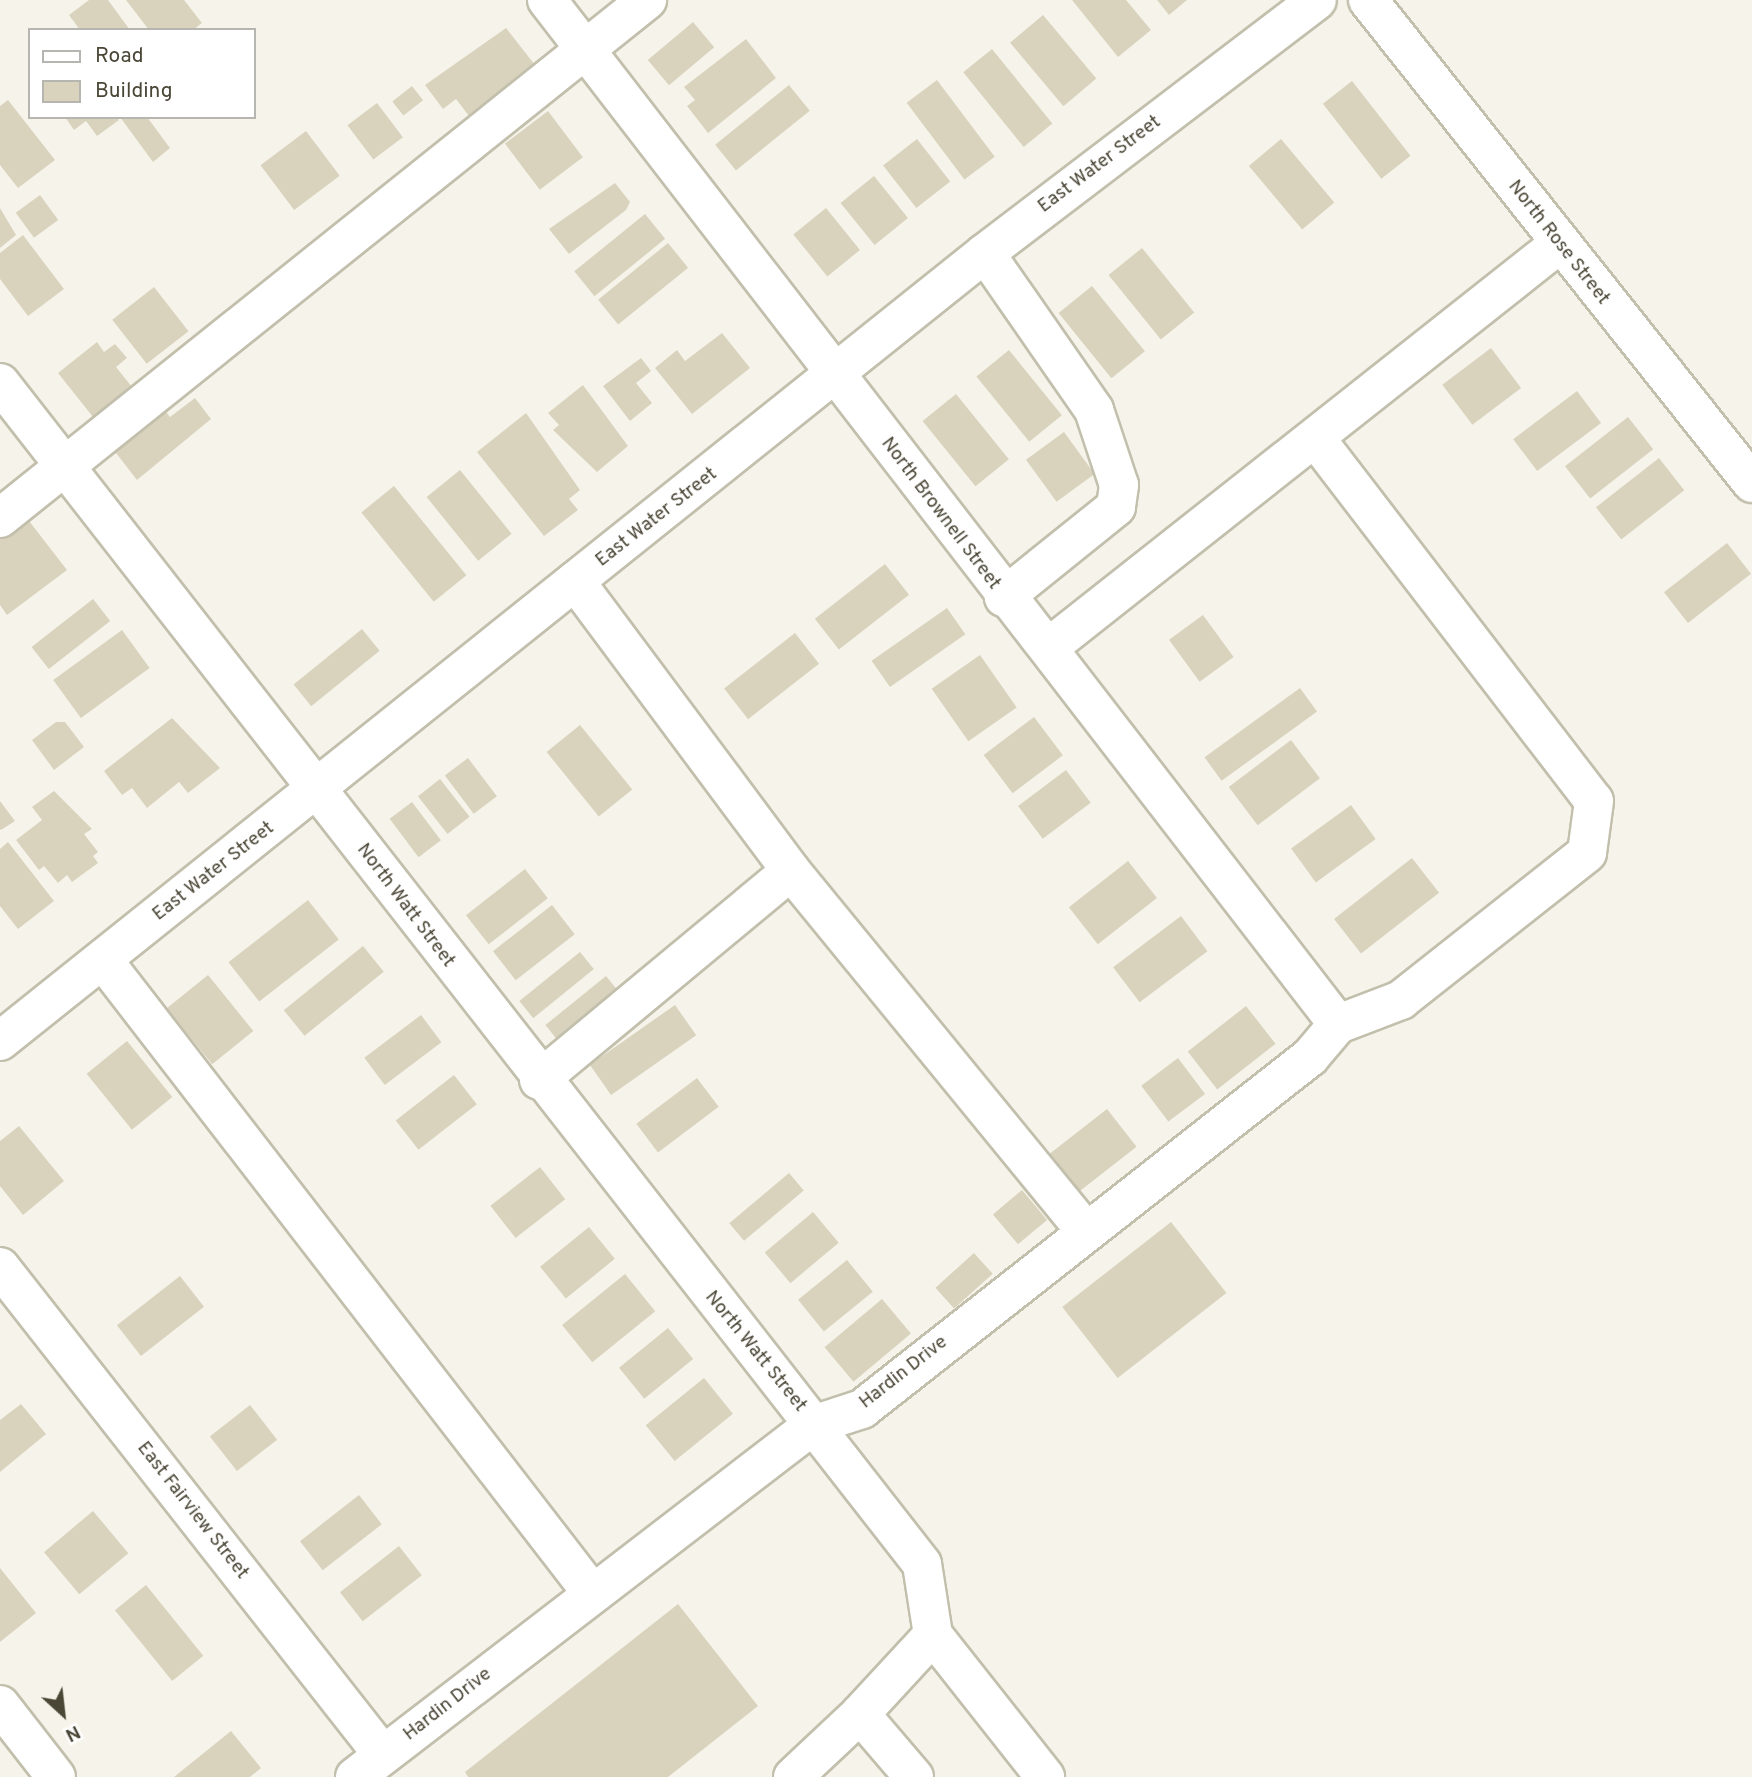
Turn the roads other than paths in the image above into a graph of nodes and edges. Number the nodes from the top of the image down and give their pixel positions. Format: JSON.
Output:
{"nodes":[{"id":1,"x":547,"y":0,"type":"edge"},
{"id":2,"x":647,"y":0,"type":"edge"},
{"id":3,"x":1317,"y":0,"type":"edge"},
{"id":4,"x":1368,"y":0,"type":"edge"},
{"id":5,"x":586,"y":48,"type":"junction"},
{"id":6,"x":1558,"y":245,"type":"junction"},
{"id":7,"x":985,"y":253,"type":"junction"},
{"id":8,"x":837,"y":378,"type":"junction"},
{"id":9,"x":0,"y":383,"type":"edge"},
{"id":10,"x":1316,"y":439,"type":"junction"},
{"id":11,"x":66,"y":467,"type":"junction"},
{"id":12,"x":1752,"y":483,"type":"edge"},
{"id":13,"x":0,"y":518,"type":"edge"},
{"id":14,"x":575,"y":581,"type":"junction"},
{"id":15,"x":1004,"y":597,"type":"junction"},
{"id":16,"x":1048,"y":648,"type":"junction"},
{"id":17,"x":317,"y":791,"type":"junction"},
{"id":18,"x":792,"y":871,"type":"junction"},
{"id":19,"x":103,"y":960,"type":"junction"},
{"id":20,"x":1338,"y":1024,"type":"junction"},
{"id":21,"x":0,"y":1041,"type":"edge"},
{"id":22,"x":539,"y":1080,"type":"junction"},
{"id":23,"x":1084,"y":1229,"type":"junction"},
{"id":24,"x":0,"y":1268,"type":"edge"},
{"id":25,"x":813,"y":1425,"type":"junction"},
{"id":26,"x":592,"y":1593,"type":"junction"},
{"id":27,"x":933,"y":1635,"type":"junction"},
{"id":28,"x":0,"y":1705,"type":"edge"},
{"id":29,"x":860,"y":1714,"type":"junction"},
{"id":30,"x":369,"y":1766,"type":"edge"},
{"id":31,"x":57,"y":1777,"type":"edge"},
{"id":32,"x":793,"y":1777,"type":"edge"},
{"id":33,"x":914,"y":1777,"type":"edge"},
{"id":34,"x":1045,"y":1777,"type":"edge"}],
"edges":[{"from":1,"to":5,"type":"street","name":"North Brownell Street"},
{"from":2,"to":5,"type":"street"},
{"from":3,"to":7,"type":"street","name":"East Water Street"},
{"from":4,"to":6,"type":"street","name":"North Rose Street"},
{"from":5,"to":8,"type":"street","name":"North Brownell Street"},
{"from":5,"to":11,"type":"street"},
{"from":6,"to":10,"type":"street"},
{"from":6,"to":12,"type":"street","name":"North Rose Street"},
{"from":7,"to":8,"type":"street","name":"East Water Street"},
{"from":7,"to":15,"type":"street"},
{"from":8,"to":14,"type":"street","name":"East Water Street"},
{"from":8,"to":15,"type":"street","name":"North Brownell Street"},
{"from":9,"to":11,"type":"street","name":"North Watt Street"},
{"from":10,"to":16,"type":"street"},
{"from":10,"to":20,"type":"street"},
{"from":11,"to":13,"type":"street"},
{"from":11,"to":17,"type":"street","name":"North Watt Street"},
{"from":14,"to":17,"type":"street","name":"East Water Street"},
{"from":14,"to":18,"type":"street"},
{"from":15,"to":16,"type":"street","name":"North Brownell Street"},
{"from":16,"to":20,"type":"street","name":"North Brownell Street"},
{"from":17,"to":19,"type":"street","name":"East Water Street"},
{"from":17,"to":22,"type":"street","name":"North Watt Street"},
{"from":18,"to":22,"type":"street"},
{"from":18,"to":23,"type":"street"},
{"from":19,"to":21,"type":"street","name":"East Water Street"},
{"from":19,"to":26,"type":"street"},
{"from":20,"to":23,"type":"street","name":"Hardin Drive"},
{"from":22,"to":25,"type":"street","name":"North Watt Street"},
{"from":23,"to":25,"type":"street","name":"Hardin Drive"},
{"from":24,"to":30,"type":"street","name":"East Fairview Street"},
{"from":25,"to":26,"type":"street","name":"Hardin Drive"},
{"from":25,"to":27,"type":"street","name":"North Watt Street"},
{"from":26,"to":30,"type":"street","name":"Hardin Drive"},
{"from":27,"to":29,"type":"street"},
{"from":27,"to":34,"type":"street"},
{"from":28,"to":31,"type":"street"},
{"from":29,"to":32,"type":"street"},
{"from":29,"to":33,"type":"street"}]}
